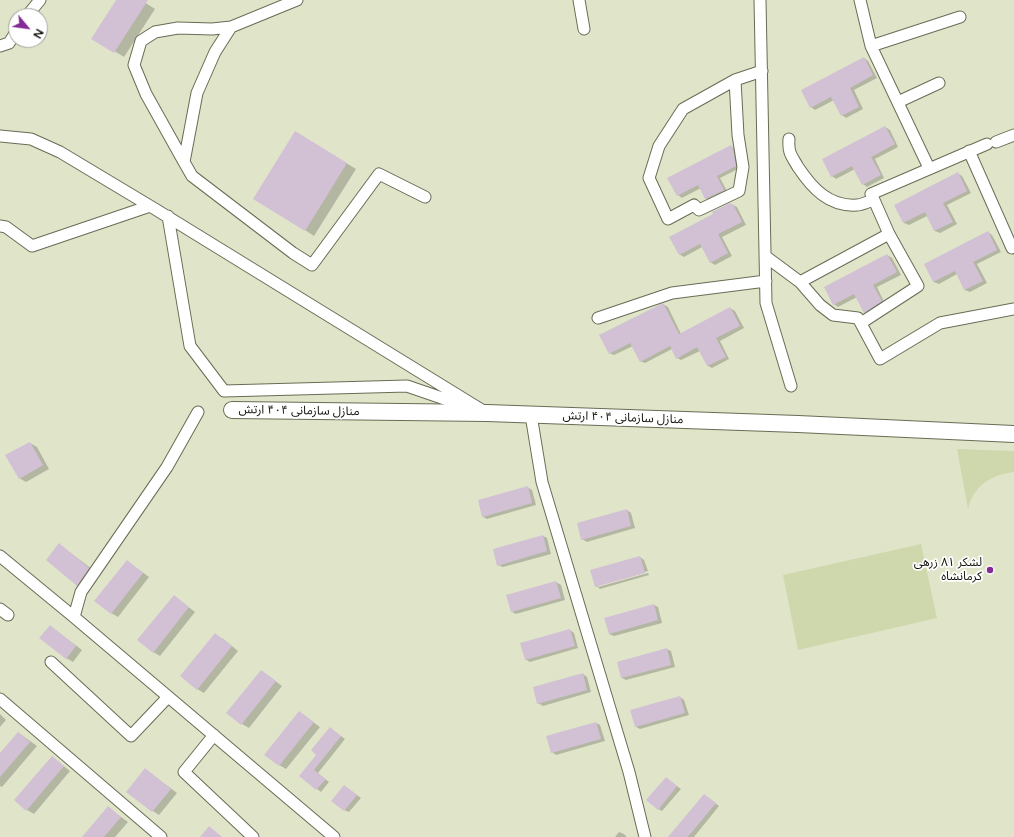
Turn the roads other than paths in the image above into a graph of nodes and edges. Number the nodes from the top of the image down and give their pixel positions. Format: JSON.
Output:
{"nodes":[{"id":1,"x":40,"y":0,"type":"edge"},
{"id":2,"x":297,"y":0,"type":"edge"},
{"id":3,"x":579,"y":0,"type":"edge"},
{"id":4,"x":760,"y":0,"type":"edge"},
{"id":5,"x":860,"y":0,"type":"edge"},
{"id":6,"x":34,"y":8,"type":"edge"},
{"id":7,"x":960,"y":17,"type":"dead end"},
{"id":8,"x":231,"y":27,"type":"junction"},
{"id":9,"x":584,"y":29,"type":"dead end"},
{"id":10,"x":871,"y":46,"type":"junction"},
{"id":11,"x":762,"y":71,"type":"junction"},
{"id":12,"x":735,"y":80,"type":"junction"},
{"id":13,"x":939,"y":83,"type":"dead end"},
{"id":14,"x":898,"y":102,"type":"junction"},
{"id":15,"x":0,"y":136,"type":"edge"},
{"id":16,"x":1014,"y":136,"type":"edge"},
{"id":17,"x":789,"y":139,"type":"dead end"},
{"id":18,"x":969,"y":151,"type":"junction"},
{"id":19,"x":184,"y":162,"type":"junction"},
{"id":20,"x":929,"y":168,"type":"junction"},
{"id":21,"x":424,"y":197,"type":"dead end"},
{"id":22,"x":874,"y":200,"type":"junction"},
{"id":23,"x":150,"y":206,"type":"junction"},
{"id":24,"x":168,"y":216,"type":"junction"},
{"id":25,"x":0,"y":226,"type":"edge"},
{"id":26,"x":890,"y":234,"type":"junction"},
{"id":27,"x":1012,"y":248,"type":"dead end"},
{"id":28,"x":765,"y":256,"type":"junction"},
{"id":29,"x":766,"y":281,"type":"junction"},
{"id":30,"x":800,"y":282,"type":"junction"},
{"id":31,"x":1014,"y":309,"type":"edge"},
{"id":32,"x":598,"y":318,"type":"dead end"},
{"id":33,"x":861,"y":323,"type":"junction"},
{"id":34,"x":791,"y":386,"type":"dead end"},
{"id":35,"x":232,"y":410,"type":"dead end"},
{"id":36,"x":198,"y":412,"type":"dead end"},
{"id":37,"x":487,"y":413,"type":"junction"},
{"id":38,"x":531,"y":415,"type":"junction"},
{"id":39,"x":1014,"y":434,"type":"edge"},
{"id":40,"x":0,"y":556,"type":"edge"},
{"id":41,"x":74,"y":617,"type":"junction"},
{"id":42,"x":52,"y":662,"type":"dead end"},
{"id":43,"x":168,"y":697,"type":"junction"},
{"id":44,"x":0,"y":699,"type":"edge"},
{"id":45,"x":214,"y":735,"type":"junction"},
{"id":46,"x":161,"y":837,"type":"edge"},
{"id":47,"x":253,"y":837,"type":"edge"},
{"id":48,"x":334,"y":837,"type":"edge"},
{"id":49,"x":645,"y":837,"type":"edge"}],
"edges":[{"from":1,"to":6,"type":"street"},
{"from":2,"to":8,"type":"street"},
{"from":3,"to":9,"type":"street"},
{"from":4,"to":11,"type":"street"},
{"from":5,"to":10,"type":"street"},
{"from":7,"to":10,"type":"street"},
{"from":8,"to":19,"type":"street"},
{"from":8,"to":19,"type":"street"},
{"from":10,"to":14,"type":"street"},
{"from":11,"to":12,"type":"street"},
{"from":11,"to":28,"type":"street"},
{"from":12,"to":12,"type":"street"},
{"from":13,"to":14,"type":"street"},
{"from":14,"to":20,"type":"street"},
{"from":15,"to":23,"type":"street"},
{"from":16,"to":18,"type":"street"},
{"from":17,"to":22,"type":"street"},
{"from":18,"to":20,"type":"street"},
{"from":18,"to":27,"type":"street"},
{"from":19,"to":21,"type":"street"},
{"from":20,"to":22,"type":"street"},
{"from":22,"to":26,"type":"street"},
{"from":23,"to":24,"type":"street"},
{"from":23,"to":25,"type":"street"},
{"from":24,"to":37,"type":"street"},
{"from":24,"to":37,"type":"street"},
{"from":26,"to":30,"type":"street"},
{"from":26,"to":33,"type":"street"},
{"from":28,"to":29,"type":"street"},
{"from":28,"to":30,"type":"street"},
{"from":29,"to":32,"type":"street"},
{"from":29,"to":34,"type":"street"},
{"from":30,"to":33,"type":"street"},
{"from":31,"to":33,"type":"street"},
{"from":35,"to":37,"type":"street","name":"منازل سازمانی ۴۰۴ ارتش"},
{"from":36,"to":41,"type":"street"},
{"from":37,"to":38,"type":"street","name":"منازل سازمانی ۴۰۴ ارتش"},
{"from":38,"to":39,"type":"street","name":"منازل سازمانی ۴۰۴ ارتش"},
{"from":38,"to":49,"type":"street"},
{"from":40,"to":41,"type":"street"},
{"from":41,"to":43,"type":"street"},
{"from":42,"to":43,"type":"street"},
{"from":43,"to":45,"type":"street"},
{"from":44,"to":46,"type":"street"},
{"from":45,"to":47,"type":"street"},
{"from":45,"to":48,"type":"street"}]}
